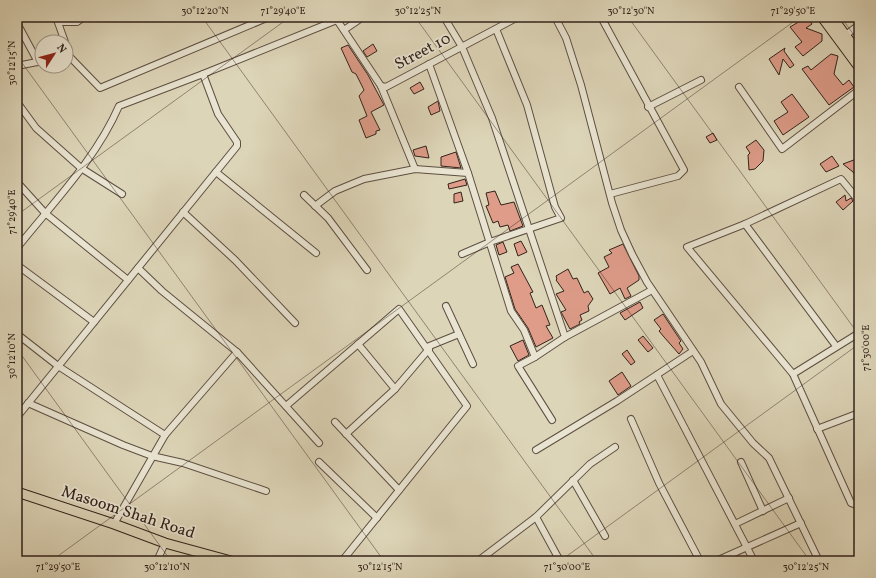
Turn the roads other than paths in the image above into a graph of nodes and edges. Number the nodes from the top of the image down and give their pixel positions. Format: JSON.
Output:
{"nodes":[{"id":1,"x":84,"y":17,"type":"edge"},
{"id":2,"x":268,"y":17,"type":"edge"},
{"id":3,"x":363,"y":17,"type":"edge"},
{"id":4,"x":444,"y":17,"type":"edge"},
{"id":5,"x":518,"y":17,"type":"edge"},
{"id":6,"x":555,"y":17,"type":"edge"},
{"id":7,"x":601,"y":17,"type":"edge"},
{"id":8,"x":822,"y":17,"type":"edge"},
{"id":9,"x":832,"y":17,"type":"edge"},
{"id":10,"x":336,"y":18,"type":"edge"},
{"id":11,"x":58,"y":20,"type":"edge"},
{"id":12,"x":17,"y":23,"type":"edge"},
{"id":13,"x":859,"y":25,"type":"edge"},
{"id":14,"x":496,"y":29,"type":"junction"},
{"id":15,"x":344,"y":30,"type":"junction"},
{"id":16,"x":62,"y":34,"type":"edge"},
{"id":17,"x":842,"y":38,"type":"junction"},
{"id":18,"x":462,"y":47,"type":"junction"},
{"id":19,"x":34,"y":52,"type":"edge"},
{"id":20,"x":859,"y":54,"type":"edge"},
{"id":21,"x":74,"y":62,"type":"edge"},
{"id":22,"x":34,"y":63,"type":"edge"},
{"id":23,"x":429,"y":64,"type":"junction"},
{"id":24,"x":17,"y":66,"type":"edge"},
{"id":25,"x":859,"y":67,"type":"edge"},
{"id":26,"x":203,"y":74,"type":"junction"},
{"id":27,"x":701,"y":80,"type":"dead end"},
{"id":28,"x":382,"y":86,"type":"junction"},
{"id":29,"x":739,"y":87,"type":"dead end"},
{"id":30,"x":859,"y":90,"type":"edge"},
{"id":31,"x":17,"y":102,"type":"edge"},
{"id":32,"x":648,"y":107,"type":"junction"},
{"id":33,"x":81,"y":168,"type":"junction"},
{"id":34,"x":415,"y":169,"type":"junction"},
{"id":35,"x":216,"y":172,"type":"junction"},
{"id":36,"x":468,"y":173,"type":"junction"},
{"id":37,"x":17,"y":182,"type":"edge"},
{"id":38,"x":122,"y":194,"type":"dead end"},
{"id":39,"x":610,"y":194,"type":"junction"},
{"id":40,"x":304,"y":195,"type":"dead end"},
{"id":41,"x":859,"y":201,"type":"edge"},
{"id":42,"x":315,"y":206,"type":"junction"},
{"id":43,"x":183,"y":212,"type":"junction"},
{"id":44,"x":45,"y":213,"type":"junction"},
{"id":45,"x":745,"y":224,"type":"junction"},
{"id":46,"x":529,"y":229,"type":"junction"},
{"id":47,"x":490,"y":242,"type":"junction"},
{"id":48,"x":17,"y":248,"type":"edge"},
{"id":49,"x":316,"y":254,"type":"dead end"},
{"id":50,"x":462,"y":254,"type":"dead end"},
{"id":51,"x":17,"y":266,"type":"edge"},
{"id":52,"x":138,"y":268,"type":"junction"},
{"id":53,"x":367,"y":270,"type":"dead end"},
{"id":54,"x":128,"y":280,"type":"junction"},
{"id":55,"x":652,"y":290,"type":"junction"},
{"id":56,"x":446,"y":306,"type":"dead end"},
{"id":57,"x":94,"y":322,"type":"junction"},
{"id":58,"x":295,"y":323,"type":"dead end"},
{"id":59,"x":859,"y":333,"type":"edge"},
{"id":60,"x":17,"y":334,"type":"edge"},
{"id":61,"x":459,"y":334,"type":"junction"},
{"id":62,"x":565,"y":336,"type":"junction"},
{"id":63,"x":358,"y":344,"type":"junction"},
{"id":64,"x":836,"y":346,"type":"junction"},
{"id":65,"x":428,"y":348,"type":"junction"},
{"id":66,"x":693,"y":351,"type":"junction"},
{"id":67,"x":237,"y":352,"type":"junction"},
{"id":68,"x":535,"y":357,"type":"junction"},
{"id":69,"x":473,"y":364,"type":"dead end"},
{"id":70,"x":58,"y":366,"type":"junction"},
{"id":71,"x":793,"y":374,"type":"junction"},
{"id":72,"x":657,"y":375,"type":"junction"},
{"id":73,"x":395,"y":389,"type":"junction"},
{"id":74,"x":28,"y":403,"type":"junction"},
{"id":75,"x":286,"y":406,"type":"junction"},
{"id":76,"x":19,"y":409,"type":"edge"},
{"id":77,"x":859,"y":413,"type":"edge"},
{"id":78,"x":17,"y":417,"type":"edge"},
{"id":79,"x":631,"y":419,"type":"dead end"},
{"id":80,"x":552,"y":420,"type":"dead end"},
{"id":81,"x":335,"y":422,"type":"dead end"},
{"id":82,"x":817,"y":429,"type":"junction"},
{"id":83,"x":346,"y":434,"type":"junction"},
{"id":84,"x":165,"y":435,"type":"junction"},
{"id":85,"x":319,"y":443,"type":"dead end"},
{"id":86,"x":615,"y":447,"type":"dead end"},
{"id":87,"x":536,"y":450,"type":"dead end"},
{"id":88,"x":152,"y":456,"type":"junction"},
{"id":89,"x":319,"y":462,"type":"dead end"},
{"id":90,"x":741,"y":462,"type":"dead end"},
{"id":91,"x":573,"y":480,"type":"junction"},
{"id":92,"x":399,"y":490,"type":"junction"},
{"id":93,"x":266,"y":491,"type":"dead end"},
{"id":94,"x":17,"y":492,"type":"edge"},
{"id":95,"x":789,"y":498,"type":"junction"},
{"id":96,"x":859,"y":506,"type":"edge"},
{"id":97,"x":763,"y":511,"type":"junction"},
{"id":98,"x":536,"y":517,"type":"junction"},
{"id":99,"x":377,"y":518,"type":"junction"},
{"id":100,"x":801,"y":523,"type":"junction"},
{"id":101,"x":114,"y":524,"type":"junction"},
{"id":102,"x":735,"y":524,"type":"junction"},
{"id":103,"x":605,"y":536,"type":"dead end"},
{"id":104,"x":165,"y":543,"type":"junction"},
{"id":105,"x":747,"y":547,"type":"junction"},
{"id":106,"x":205,"y":558,"type":"edge"},
{"id":107,"x":157,"y":561,"type":"edge"},
{"id":108,"x":231,"y":561,"type":"edge"},
{"id":109,"x":342,"y":561,"type":"edge"},
{"id":110,"x":478,"y":561,"type":"edge"},
{"id":111,"x":560,"y":561,"type":"edge"},
{"id":112,"x":700,"y":561,"type":"edge"},
{"id":113,"x":716,"y":561,"type":"edge"},
{"id":114,"x":754,"y":561,"type":"edge"},
{"id":115,"x":819,"y":561,"type":"edge"}],
"edges":[{"from":1,"to":11,"type":"street"},
{"from":2,"to":21,"type":"street"},
{"from":3,"to":15,"type":"street"},
{"from":4,"to":18,"type":"street"},
{"from":5,"to":14,"type":"street","name":"Street 10"},
{"from":6,"to":39,"type":"street"},
{"from":7,"to":32,"type":"street"},
{"from":8,"to":17,"type":"main road"},
{"from":9,"to":17,"type":"main road"},
{"from":10,"to":15,"type":"street"},
{"from":10,"to":26,"type":"street"},
{"from":11,"to":16,"type":"street"},
{"from":12,"to":19,"type":"street"},
{"from":13,"to":17,"type":"street"},
{"from":14,"to":18,"type":"street","name":"Street 10"},
{"from":14,"to":46,"type":"street"},
{"from":15,"to":28,"type":"street"},
{"from":17,"to":20,"type":"main road"},
{"from":17,"to":25,"type":"main road"},
{"from":18,"to":23,"type":"street","name":"Street 10"},
{"from":18,"to":46,"type":"street"},
{"from":22,"to":24,"type":"street"},
{"from":23,"to":28,"type":"street","name":"Street 10"},
{"from":23,"to":36,"type":"street"},
{"from":26,"to":33,"type":"street"},
{"from":26,"to":35,"type":"street"},
{"from":27,"to":32,"type":"street"},
{"from":28,"to":34,"type":"street"},
{"from":29,"to":30,"type":"street"},
{"from":31,"to":33,"type":"street"},
{"from":32,"to":39,"type":"street"},
{"from":33,"to":38,"type":"street"},
{"from":33,"to":44,"type":"street"},
{"from":34,"to":36,"type":"street"},
{"from":34,"to":42,"type":"street"},
{"from":35,"to":43,"type":"street"},
{"from":35,"to":49,"type":"street"},
{"from":36,"to":47,"type":"street"},
{"from":37,"to":44,"type":"street"},
{"from":39,"to":55,"type":"street"},
{"from":40,"to":42,"type":"street"},
{"from":41,"to":45,"type":"street"},
{"from":42,"to":53,"type":"street"},
{"from":43,"to":52,"type":"street"},
{"from":43,"to":58,"type":"street"},
{"from":44,"to":48,"type":"street"},
{"from":44,"to":54,"type":"street"},
{"from":45,"to":64,"type":"street"},
{"from":45,"to":71,"type":"street"},
{"from":46,"to":47,"type":"street"},
{"from":46,"to":62,"type":"street"},
{"from":47,"to":50,"type":"street"},
{"from":47,"to":68,"type":"street"},
{"from":51,"to":57,"type":"street"},
{"from":52,"to":54,"type":"street"},
{"from":52,"to":67,"type":"street"},
{"from":54,"to":57,"type":"street"},
{"from":55,"to":62,"type":"street"},
{"from":55,"to":66,"type":"street"},
{"from":56,"to":61,"type":"street"},
{"from":57,"to":70,"type":"street"},
{"from":59,"to":64,"type":"street"},
{"from":60,"to":70,"type":"street"},
{"from":61,"to":65,"type":"street"},
{"from":61,"to":69,"type":"street"},
{"from":62,"to":68,"type":"street"},
{"from":63,"to":65,"type":"street"},
{"from":63,"to":73,"type":"street"},
{"from":63,"to":75,"type":"street"},
{"from":64,"to":71,"type":"street"},
{"from":65,"to":73,"type":"street"},
{"from":65,"to":92,"type":"street"},
{"from":66,"to":72,"type":"street"},
{"from":66,"to":95,"type":"street"},
{"from":67,"to":75,"type":"street"},
{"from":67,"to":84,"type":"street"},
{"from":68,"to":80,"type":"street"},
{"from":70,"to":74,"type":"street"},
{"from":70,"to":84,"type":"street"},
{"from":71,"to":82,"type":"street"},
{"from":72,"to":87,"type":"street"},
{"from":72,"to":102,"type":"street"},
{"from":73,"to":83,"type":"street"},
{"from":74,"to":76,"type":"street"},
{"from":74,"to":88,"type":"street"},
{"from":75,"to":85,"type":"street"},
{"from":76,"to":78,"type":"street"},
{"from":77,"to":82,"type":"street"},
{"from":79,"to":112,"type":"street"},
{"from":81,"to":83,"type":"street"},
{"from":82,"to":96,"type":"street"},
{"from":83,"to":92,"type":"street"},
{"from":84,"to":88,"type":"street"},
{"from":86,"to":91,"type":"street"},
{"from":88,"to":93,"type":"street"},
{"from":88,"to":101,"type":"street"},
{"from":89,"to":99,"type":"street"},
{"from":90,"to":97,"type":"street"},
{"from":91,"to":98,"type":"street"},
{"from":91,"to":103,"type":"street"},
{"from":92,"to":99,"type":"street"},
{"from":94,"to":101,"type":"main road","name":"Masoom Shah Road"},
{"from":95,"to":97,"type":"street"},
{"from":95,"to":100,"type":"street"},
{"from":97,"to":102,"type":"street"},
{"from":98,"to":110,"type":"street"},
{"from":98,"to":111,"type":"street"},
{"from":99,"to":109,"type":"street"},
{"from":100,"to":105,"type":"street"},
{"from":100,"to":115,"type":"street"},
{"from":101,"to":104,"type":"main road","name":"Masoom Shah Road"},
{"from":102,"to":105,"type":"street"},
{"from":104,"to":106,"type":"main road","name":"Masoom Shah Road"},
{"from":104,"to":107,"type":"street"},
{"from":105,"to":113,"type":"street"},
{"from":105,"to":114,"type":"street"},
{"from":106,"to":108,"type":"main road","name":"Masoom Shah Road"}]}
